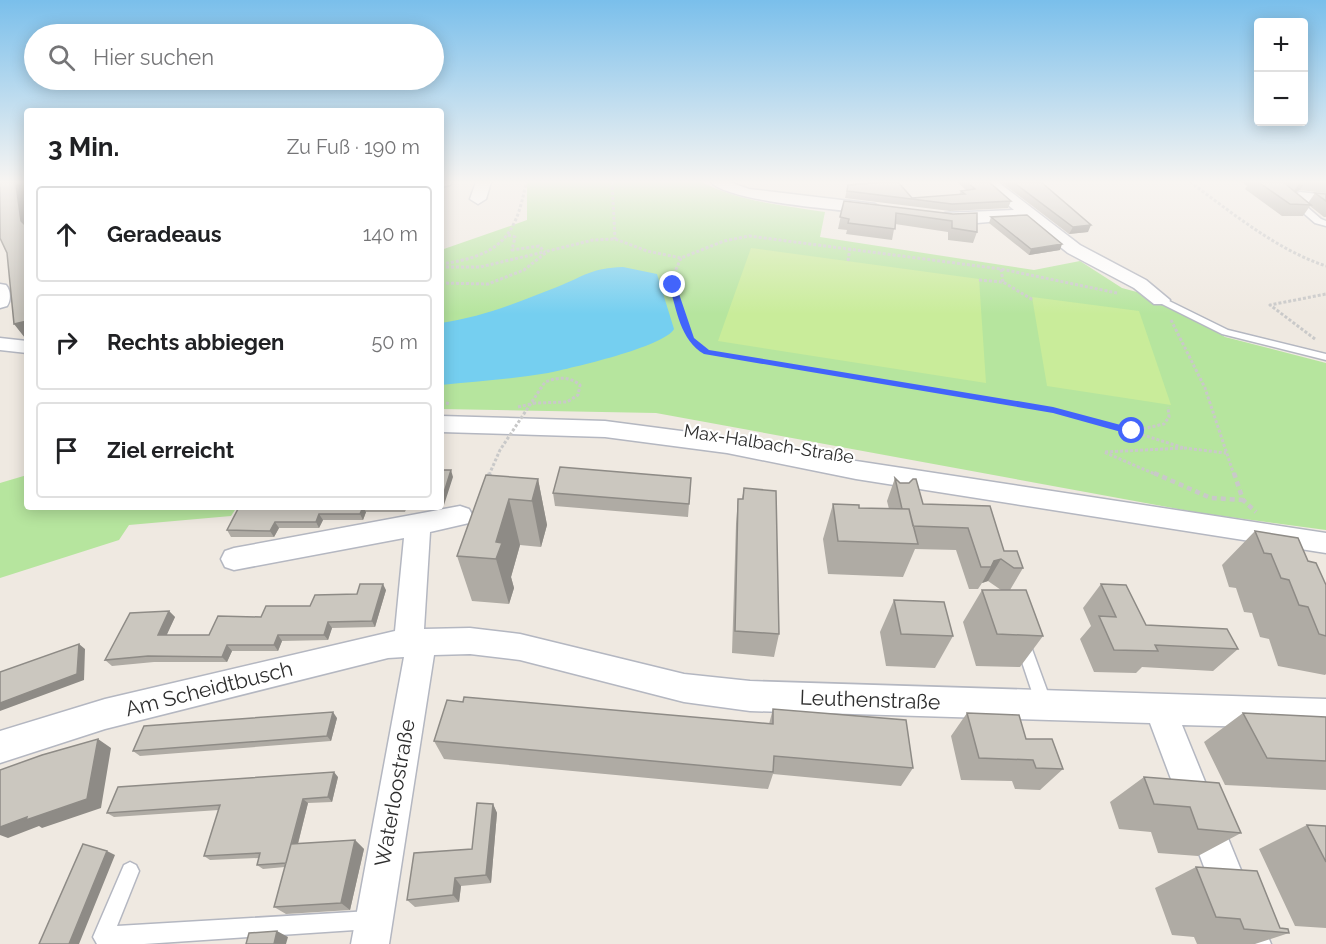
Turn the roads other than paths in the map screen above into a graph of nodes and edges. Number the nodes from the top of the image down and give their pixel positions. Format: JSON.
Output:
{"nodes":[{"id":1,"x":1043,"y":226,"type":"edge"},
{"id":2,"x":0,"y":289,"type":"edge"},
{"id":3,"x":1161,"y":300,"type":"joint"},
{"id":4,"x":0,"y":302,"type":"edge"},
{"id":5,"x":0,"y":344,"type":"edge"},
{"id":6,"x":24,"y":347,"type":"edge"},
{"id":7,"x":1326,"y":357,"type":"edge"},
{"id":8,"x":444,"y":414,"type":"edge"},
{"id":9,"x":444,"y":424,"type":"edge"},
{"id":10,"x":1092,"y":506,"type":"junction"},
{"id":11,"x":460,"y":516,"type":"dead end"},
{"id":12,"x":418,"y":525,"type":"junction"},
{"id":13,"x":1282,"y":536,"type":"junction"},
{"id":14,"x":1326,"y":543,"type":"edge"},
{"id":15,"x":234,"y":559,"type":"dead end"},
{"id":16,"x":1301,"y":562,"type":"edge"},
{"id":17,"x":1016,"y":622,"type":"edge"},
{"id":18,"x":414,"y":643,"type":"junction"},
{"id":19,"x":1044,"y":705,"type":"junction"},
{"id":20,"x":1160,"y":709,"type":"junction"},
{"id":21,"x":1326,"y":714,"type":"edge"},
{"id":22,"x":0,"y":747,"type":"edge"},
{"id":23,"x":130,"y":871,"type":"dead end"},
{"id":24,"x":372,"y":932,"type":"edge"},
{"id":25,"x":1252,"y":944,"type":"edge"}],
"edges":[{"from":1,"to":3,"type":"street"},
{"from":2,"to":4,"type":"street"},
{"from":3,"to":7,"type":"lane"},
{"from":5,"to":6,"type":"street"},
{"from":8,"to":10,"type":"street","name":"Max-Halbach-Straße"},
{"from":9,"to":10,"type":"street","name":"Max-Halbach-Straße"},
{"from":10,"to":13,"type":"street","name":"Max-Halbach-Straße"},
{"from":11,"to":12,"type":"street"},
{"from":12,"to":15,"type":"street"},
{"from":12,"to":18,"type":"street","name":"Waterloostraße"},
{"from":13,"to":14,"type":"street","name":"Max-Halbach-Straße"},
{"from":13,"to":16,"type":"street"},
{"from":17,"to":19,"type":"lane"},
{"from":18,"to":19,"type":"street","name":"Leuthenstraße"},
{"from":18,"to":22,"type":"street","name":"Am Scheidtbusch"},
{"from":18,"to":24,"type":"street","name":"Waterloostraße"},
{"from":19,"to":20,"type":"street","name":"Leuthenstraße"},
{"from":20,"to":21,"type":"street","name":"Leuthenstraße"},
{"from":20,"to":25,"type":"street"},
{"from":23,"to":24,"type":"lane"}]}
